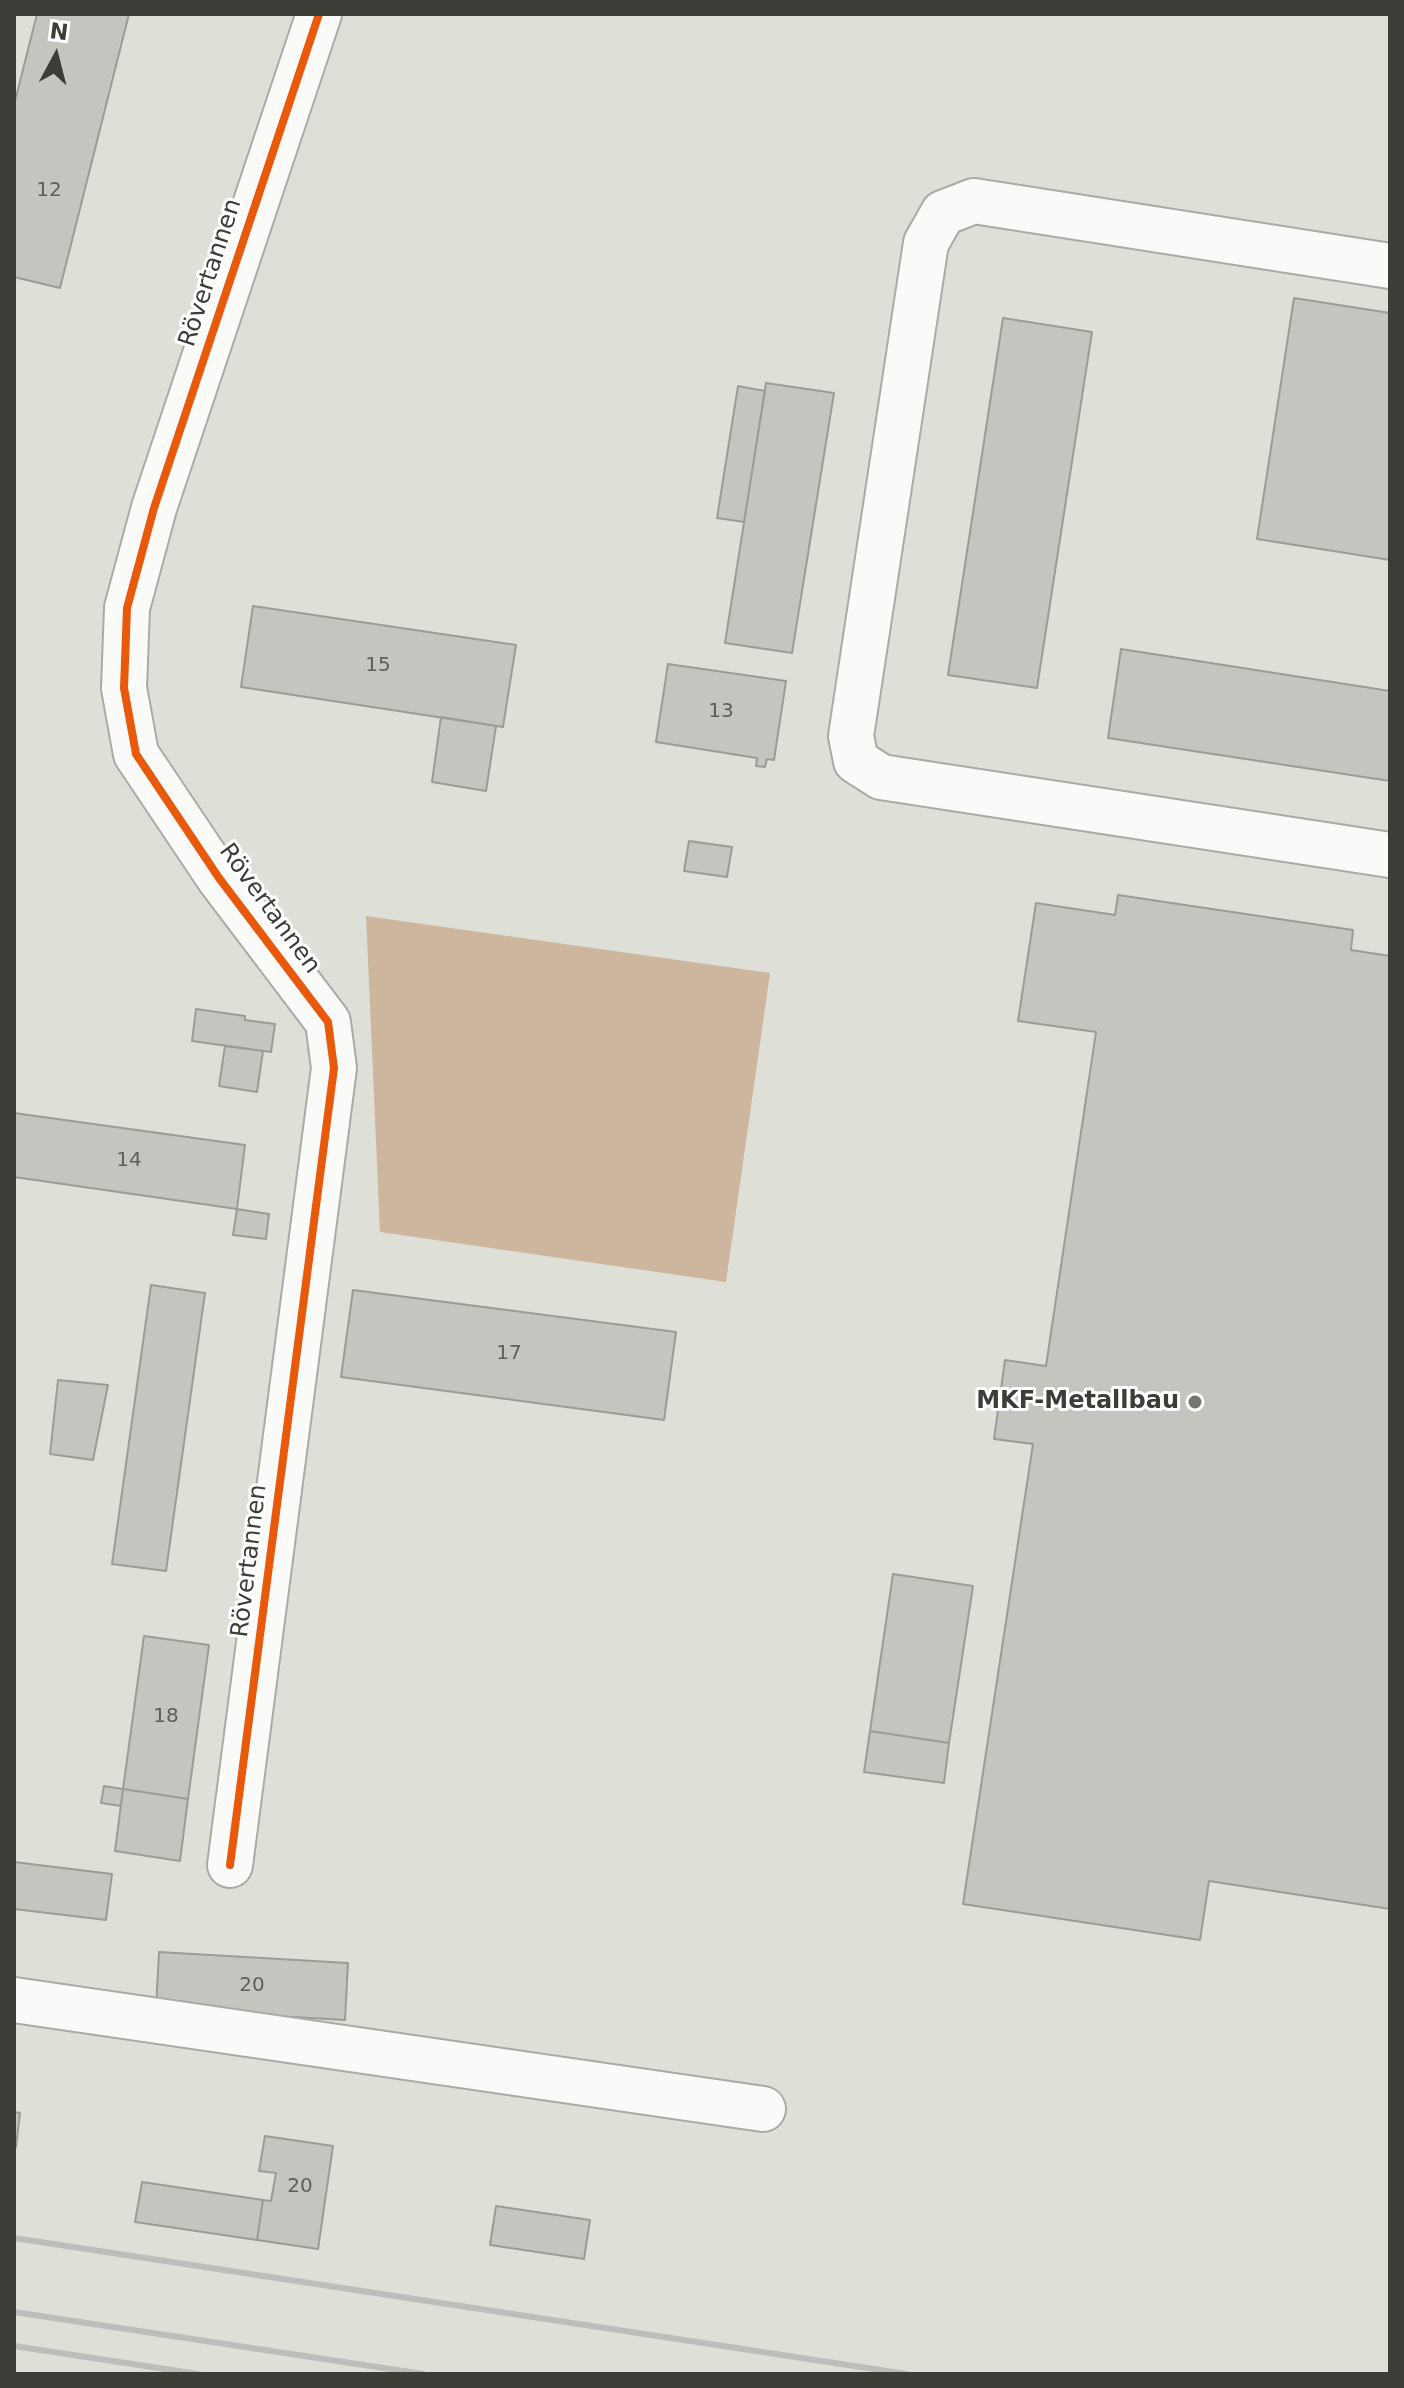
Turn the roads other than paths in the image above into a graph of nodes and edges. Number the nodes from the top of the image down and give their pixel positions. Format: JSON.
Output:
{"nodes":[{"id":1,"x":319,"y":14,"type":"edge"},
{"id":2,"x":1390,"y":266,"type":"edge"},
{"id":3,"x":1390,"y":855,"type":"edge"},
{"id":4,"x":230,"y":1865,"type":"dead end"},
{"id":5,"x":14,"y":2000,"type":"edge"},
{"id":6,"x":763,"y":2109,"type":"dead end"}],
"edges":[{"from":1,"to":4,"type":"street","name":"Rövertannen"},
{"from":2,"to":3,"type":"street"},
{"from":5,"to":6,"type":"street"}]}
